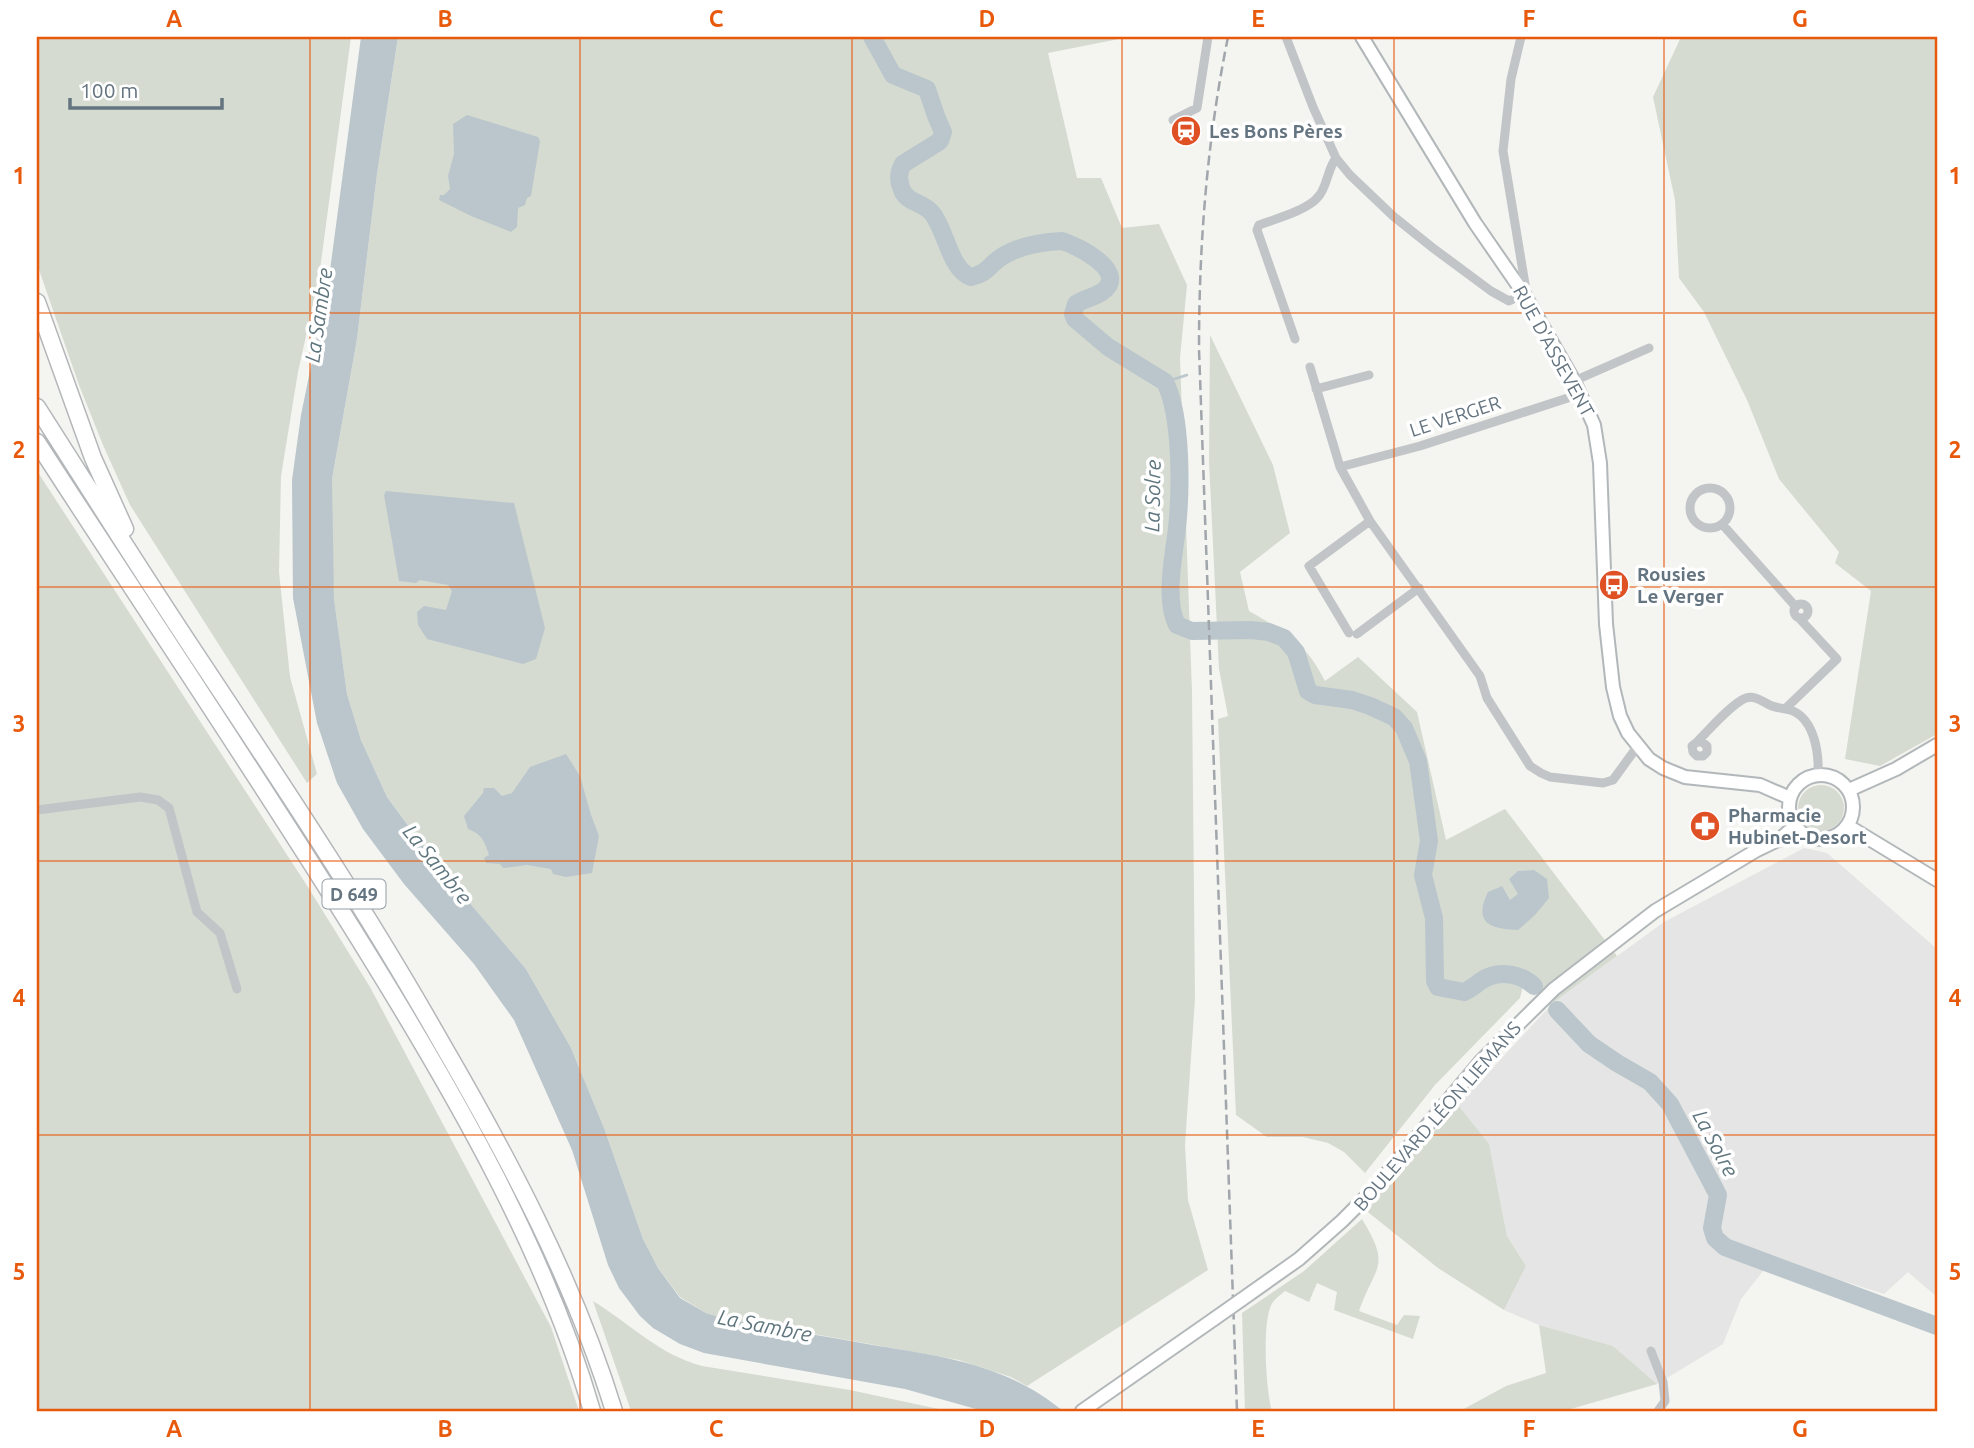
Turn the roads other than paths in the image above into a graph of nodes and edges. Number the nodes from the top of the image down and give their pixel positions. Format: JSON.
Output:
{"nodes":[{"id":1,"x":1208,"y":37,"type":"edge"},
{"id":2,"x":1286,"y":37,"type":"edge"},
{"id":3,"x":1362,"y":37,"type":"edge"},
{"id":4,"x":1521,"y":37,"type":"edge"},
{"id":5,"x":1173,"y":120,"type":"dead end"},
{"id":6,"x":1336,"y":158,"type":"junction"},
{"id":7,"x":1524,"y":294,"type":"junction"},
{"id":8,"x":37,"y":302,"type":"edge"},
{"id":9,"x":1295,"y":340,"type":"dead end"},
{"id":10,"x":1648,"y":348,"type":"dead end"},
{"id":11,"x":1310,"y":367,"type":"dead end"},
{"id":12,"x":1369,"y":375,"type":"dead end"},
{"id":13,"x":1574,"y":381,"type":"junction"},
{"id":14,"x":1316,"y":389,"type":"junction"},
{"id":15,"x":1580,"y":394,"type":"junction"},
{"id":16,"x":37,"y":407,"type":"edge"},
{"id":17,"x":37,"y":442,"type":"edge"},
{"id":18,"x":1340,"y":467,"type":"junction"},
{"id":19,"x":1370,"y":521,"type":"junction"},
{"id":20,"x":1721,"y":524,"type":"junction"},
{"id":21,"x":152,"y":585,"type":"junction"},
{"id":22,"x":1419,"y":588,"type":"junction"},
{"id":23,"x":1785,"y":709,"type":"junction"},
{"id":24,"x":1696,"y":742,"type":"dead end"},
{"id":25,"x":1937,"y":745,"type":"edge"},
{"id":26,"x":1637,"y":747,"type":"junction"},
{"id":27,"x":1818,"y":775,"type":"junction"},
{"id":28,"x":1849,"y":790,"type":"junction"},
{"id":29,"x":1790,"y":798,"type":"junction"},
{"id":30,"x":37,"y":810,"type":"edge"},
{"id":31,"x":1795,"y":826,"type":"junction"},
{"id":32,"x":1848,"y":826,"type":"junction"},
{"id":33,"x":1937,"y":880,"type":"edge"},
{"id":34,"x":237,"y":989,"type":"dead end"},
{"id":35,"x":1651,"y":1351,"type":"dead end"},
{"id":36,"x":592,"y":1411,"type":"edge"},
{"id":37,"x":614,"y":1411,"type":"edge"},
{"id":38,"x":1082,"y":1411,"type":"edge"},
{"id":39,"x":1658,"y":1411,"type":"edge"}],
"edges":[{"from":1,"to":5,"type":"street"},
{"from":2,"to":6,"type":"street"},
{"from":3,"to":7,"type":"main road","name":"RUE D'ASSEVENT"},
{"from":4,"to":7,"type":"street"},
{"from":6,"to":7,"type":"street"},
{"from":6,"to":9,"type":"street"},
{"from":7,"to":13,"type":"main road","name":"RUE D'ASSEVENT"},
{"from":8,"to":21,"type":"highway"},
{"from":10,"to":13,"type":"street"},
{"from":11,"to":14,"type":"street"},
{"from":12,"to":14,"type":"street"},
{"from":13,"to":15,"type":"main road","name":"RUE D'ASSEVENT"},
{"from":14,"to":18,"type":"street"},
{"from":15,"to":18,"type":"street","name":"LE VERGER"},
{"from":15,"to":26,"type":"main road","name":"RUE D'ASSEVENT"},
{"from":16,"to":21,"type":"highway","number":"D 649"},
{"from":17,"to":36,"type":"highway","number":"D 649"},
{"from":18,"to":19,"type":"street"},
{"from":19,"to":22,"type":"street"},
{"from":19,"to":22,"type":"street"},
{"from":20,"to":20,"type":"street"},
{"from":20,"to":23,"type":"street"},
{"from":21,"to":37,"type":"highway","number":"D 649"},
{"from":22,"to":26,"type":"street"},
{"from":23,"to":24,"type":"street"},
{"from":23,"to":27,"type":"street"},
{"from":25,"to":28,"type":"main road"},
{"from":26,"to":29,"type":"main road","name":"RUE D'ASSEVENT"},
{"from":27,"to":28,"type":"main road"},
{"from":27,"to":29,"type":"main road"},
{"from":28,"to":32,"type":"main road"},
{"from":29,"to":31,"type":"main road"},
{"from":30,"to":34,"type":"street"},
{"from":31,"to":32,"type":"main road"},
{"from":31,"to":38,"type":"main road","name":"BOULEVARD LÉON LIEMANS","bridge":true},
{"from":32,"to":33,"type":"main road"},
{"from":35,"to":39,"type":"street"}]}
